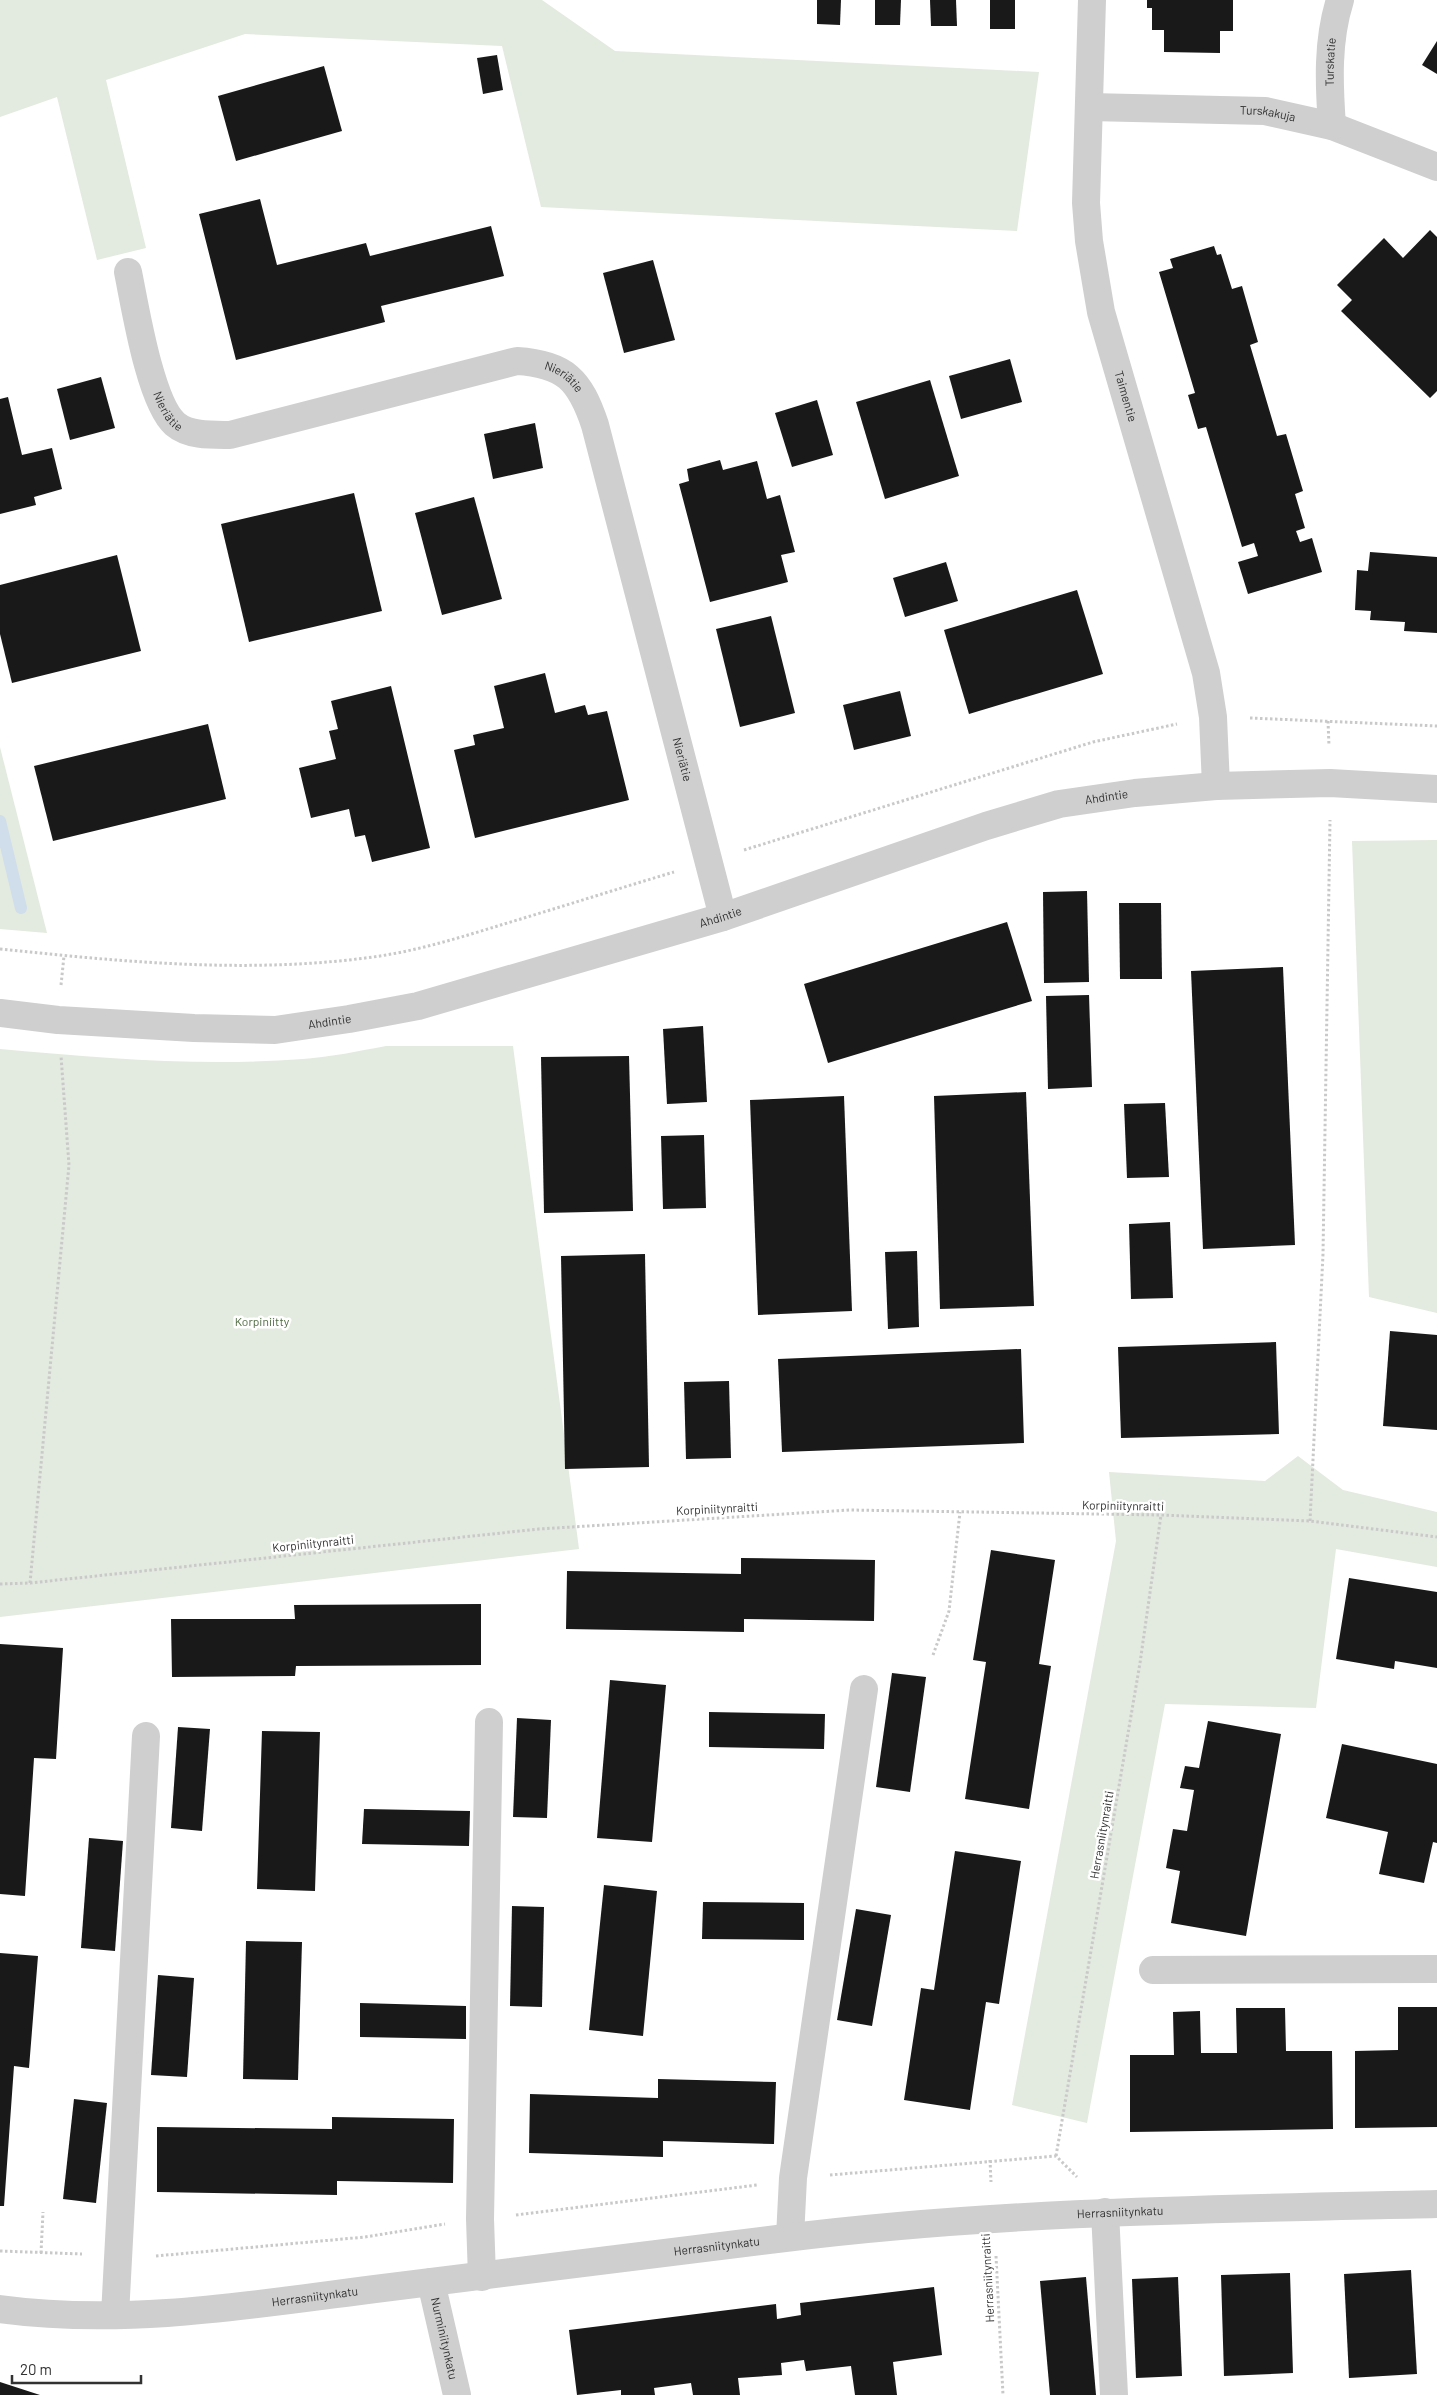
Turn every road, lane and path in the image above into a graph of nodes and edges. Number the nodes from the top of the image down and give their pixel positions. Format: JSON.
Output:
{"nodes":[{"id":1,"x":1092,"y":0,"type":"edge"},
{"id":2,"x":1340,"y":0,"type":"edge"},
{"id":3,"x":1089,"y":107,"type":"junction"},
{"id":4,"x":1332,"y":126,"type":"junction"},
{"id":5,"x":1437,"y":167,"type":"edge"},
{"id":6,"x":128,"y":272,"type":"dead end"},
{"id":7,"x":1328,"y":722,"type":"dead end"},
{"id":8,"x":1330,"y":783,"type":"junction"},
{"id":9,"x":1216,"y":786,"type":"junction"},
{"id":10,"x":1437,"y":789,"type":"edge"},
{"id":11,"x":723,"y":917,"type":"junction"},
{"id":12,"x":64,"y":956,"type":"dead end"},
{"id":13,"x":0,"y":1013,"type":"edge"},
{"id":14,"x":58,"y":1020,"type":"junction"},
{"id":15,"x":960,"y":1512,"type":"junction"},
{"id":16,"x":1161,"y":1515,"type":"junction"},
{"id":17,"x":1310,"y":1522,"type":"junction"},
{"id":18,"x":1437,"y":1537,"type":"edge"},
{"id":19,"x":30,"y":1583,"type":"junction"},
{"id":20,"x":0,"y":1584,"type":"edge"},
{"id":21,"x":933,"y":1655,"type":"dead end"},
{"id":22,"x":864,"y":1689,"type":"dead end"},
{"id":23,"x":489,"y":1722,"type":"dead end"},
{"id":24,"x":146,"y":1736,"type":"dead end"},
{"id":25,"x":1437,"y":1969,"type":"edge"},
{"id":26,"x":1153,"y":1970,"type":"dead end"},
{"id":27,"x":1056,"y":2156,"type":"junction"},
{"id":28,"x":990,"y":2160,"type":"junction"},
{"id":29,"x":793,"y":2178,"type":"junction"},
{"id":30,"x":1081,"y":2181,"type":"dead end"},
{"id":31,"x":1437,"y":2204,"type":"edge"},
{"id":32,"x":43,"y":2212,"type":"dead end"},
{"id":33,"x":1105,"y":2212,"type":"junction"},
{"id":34,"x":994,"y":2218,"type":"junction"},
{"id":35,"x":480,"y":2219,"type":"junction"},
{"id":36,"x":790,"y":2237,"type":"junction"},
{"id":37,"x":0,"y":2252,"type":"edge"},
{"id":38,"x":41,"y":2253,"type":"junction"},
{"id":39,"x":117,"y":2254,"type":"junction"},
{"id":40,"x":482,"y":2277,"type":"junction"},
{"id":41,"x":431,"y":2282,"type":"junction"},
{"id":42,"x":0,"y":2309,"type":"edge"},
{"id":43,"x":115,"y":2315,"type":"junction"},
{"id":44,"x":453,"y":2394,"type":"edge"},
{"id":45,"x":1003,"y":2395,"type":"edge"},
{"id":46,"x":1114,"y":2395,"type":"edge"}],
"edges":[{"from":1,"to":3,"type":"street","name":"Taimentie"},
{"from":2,"to":4,"type":"street","name":"Turskatie"},
{"from":3,"to":4,"type":"street","name":"Turskakuja"},
{"from":3,"to":9,"type":"street","name":"Taimentie"},
{"from":4,"to":5,"type":"street","name":"Turskakuja"},
{"from":6,"to":11,"type":"street","name":"Nieriätie"},
{"from":7,"to":8,"type":"path"},
{"from":8,"to":9,"type":"street","name":"Ahdintie"},
{"from":8,"to":10,"type":"street","name":"Ahdintie"},
{"from":8,"to":17,"type":"path"},
{"from":9,"to":11,"type":"street","name":"Ahdintie"},
{"from":11,"to":14,"type":"street","name":"Ahdintie"},
{"from":12,"to":14,"type":"path"},
{"from":13,"to":14,"type":"street","name":"Ahdintie"},
{"from":14,"to":19,"type":"path"},
{"from":15,"to":16,"type":"path","name":"Korpiniitynraitti"},
{"from":15,"to":19,"type":"path","name":"Korpiniitynraitti"},
{"from":15,"to":21,"type":"path"},
{"from":16,"to":17,"type":"path","name":"Korpiniitynraitti"},
{"from":16,"to":27,"type":"path","name":"Herrasniitynraitti"},
{"from":17,"to":18,"type":"path","name":"Korpiniitynraitti"},
{"from":19,"to":20,"type":"path","name":"Korpiniitynraitti"},
{"from":22,"to":29,"type":"street"},
{"from":23,"to":35,"type":"street"},
{"from":24,"to":39,"type":"street"},
{"from":25,"to":26,"type":"street"},
{"from":27,"to":28,"type":"path"},
{"from":27,"to":30,"type":"path"},
{"from":28,"to":29,"type":"path"},
{"from":28,"to":34,"type":"path","name":"Herrasniitynraitti"},
{"from":29,"to":35,"type":"path"},
{"from":29,"to":36,"type":"street"},
{"from":31,"to":33,"type":"street","name":"Herrasniitynkatu"},
{"from":32,"to":38,"type":"path"},
{"from":33,"to":34,"type":"street","name":"Herrasniitynkatu"},
{"from":33,"to":46,"type":"street"},
{"from":34,"to":36,"type":"street","name":"Herrasniitynkatu"},
{"from":34,"to":45,"type":"path","name":"Herrasniitynraitti"},
{"from":35,"to":39,"type":"path"},
{"from":35,"to":40,"type":"street"},
{"from":36,"to":40,"type":"street","name":"Herrasniitynkatu"},
{"from":37,"to":38,"type":"path"},
{"from":38,"to":39,"type":"path"},
{"from":39,"to":43,"type":"street"},
{"from":40,"to":41,"type":"street","name":"Herrasniitynkatu"},
{"from":41,"to":43,"type":"street","name":"Herrasniitynkatu"},
{"from":41,"to":44,"type":"street","name":"Nurminiitynkatu"},
{"from":42,"to":43,"type":"street","name":"Herrasniitynkatu"}]}
